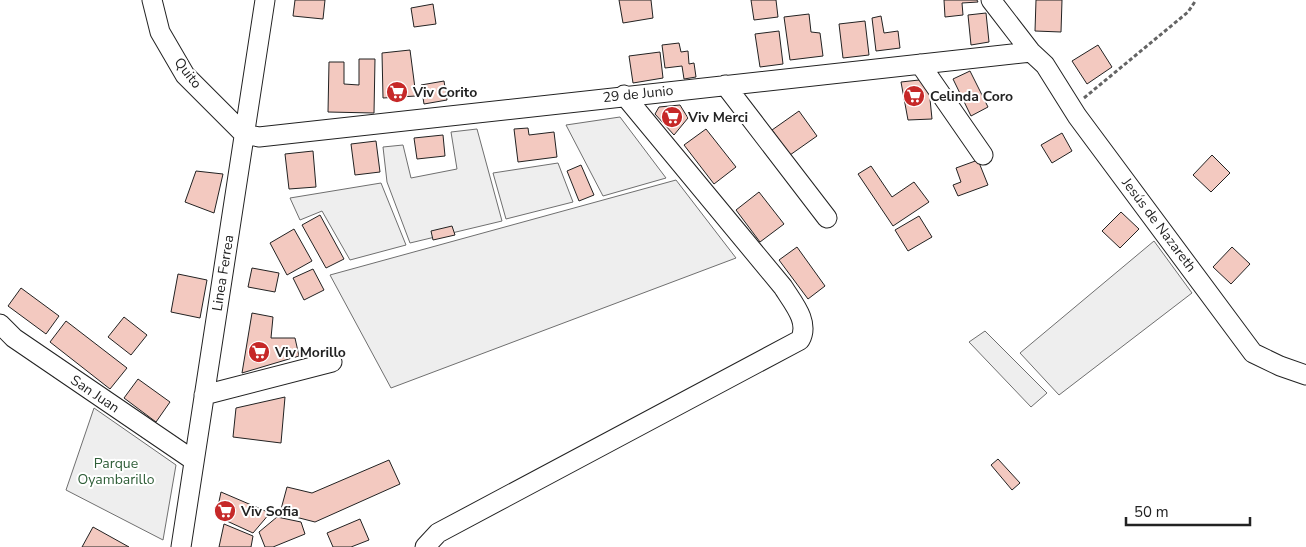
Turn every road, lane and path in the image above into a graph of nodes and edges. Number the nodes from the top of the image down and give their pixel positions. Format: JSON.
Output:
{"nodes":[{"id":1,"x":152,"y":0,"type":"edge"},
{"id":2,"x":265,"y":0,"type":"edge"},
{"id":3,"x":991,"y":0,"type":"edge"},
{"id":4,"x":1196,"y":0,"type":"edge"},
{"id":5,"x":1031,"y":52,"type":"junction"},
{"id":6,"x":920,"y":64,"type":"junction"},
{"id":7,"x":725,"y":85,"type":"junction"},
{"id":8,"x":624,"y":96,"type":"junction"},
{"id":9,"x":1072,"y":107,"type":"junction"},
{"id":10,"x":244,"y":134,"type":"junction"},
{"id":11,"x":983,"y":155,"type":"dead end"},
{"id":12,"x":827,"y":218,"type":"dead end"},
{"id":13,"x":0,"y":324,"type":"edge"},
{"id":14,"x":332,"y":362,"type":"dead end"},
{"id":15,"x":1306,"y":374,"type":"edge"},
{"id":16,"x":204,"y":395,"type":"junction"},
{"id":17,"x":193,"y":460,"type":"junction"},
{"id":18,"x":181,"y":547,"type":"edge"},
{"id":19,"x":426,"y":547,"type":"edge"}],
"edges":[{"from":1,"to":10,"type":"street","name":"Quito"},
{"from":2,"to":10,"type":"street","name":"Linea Ferrea"},
{"from":3,"to":5,"type":"street","name":"Jesús de Nazareth"},
{"from":4,"to":9,"type":"path"},
{"from":5,"to":6,"type":"street","name":"29 de Junio"},
{"from":5,"to":9,"type":"street","name":"Jesús de Nazareth"},
{"from":6,"to":7,"type":"street","name":"29 de Junio"},
{"from":6,"to":11,"type":"street"},
{"from":7,"to":8,"type":"street","name":"29 de Junio"},
{"from":7,"to":12,"type":"street"},
{"from":8,"to":10,"type":"street","name":"29 de Junio"},
{"from":8,"to":19,"type":"street"},
{"from":9,"to":15,"type":"street","name":"Jesús de Nazareth"},
{"from":10,"to":16,"type":"street","name":"Linea Ferrea"},
{"from":13,"to":17,"type":"street","name":"San Juan"},
{"from":14,"to":16,"type":"street"},
{"from":16,"to":17,"type":"street","name":"Linea Ferrea"},
{"from":17,"to":18,"type":"street","name":"Linea Ferrea"}]}
